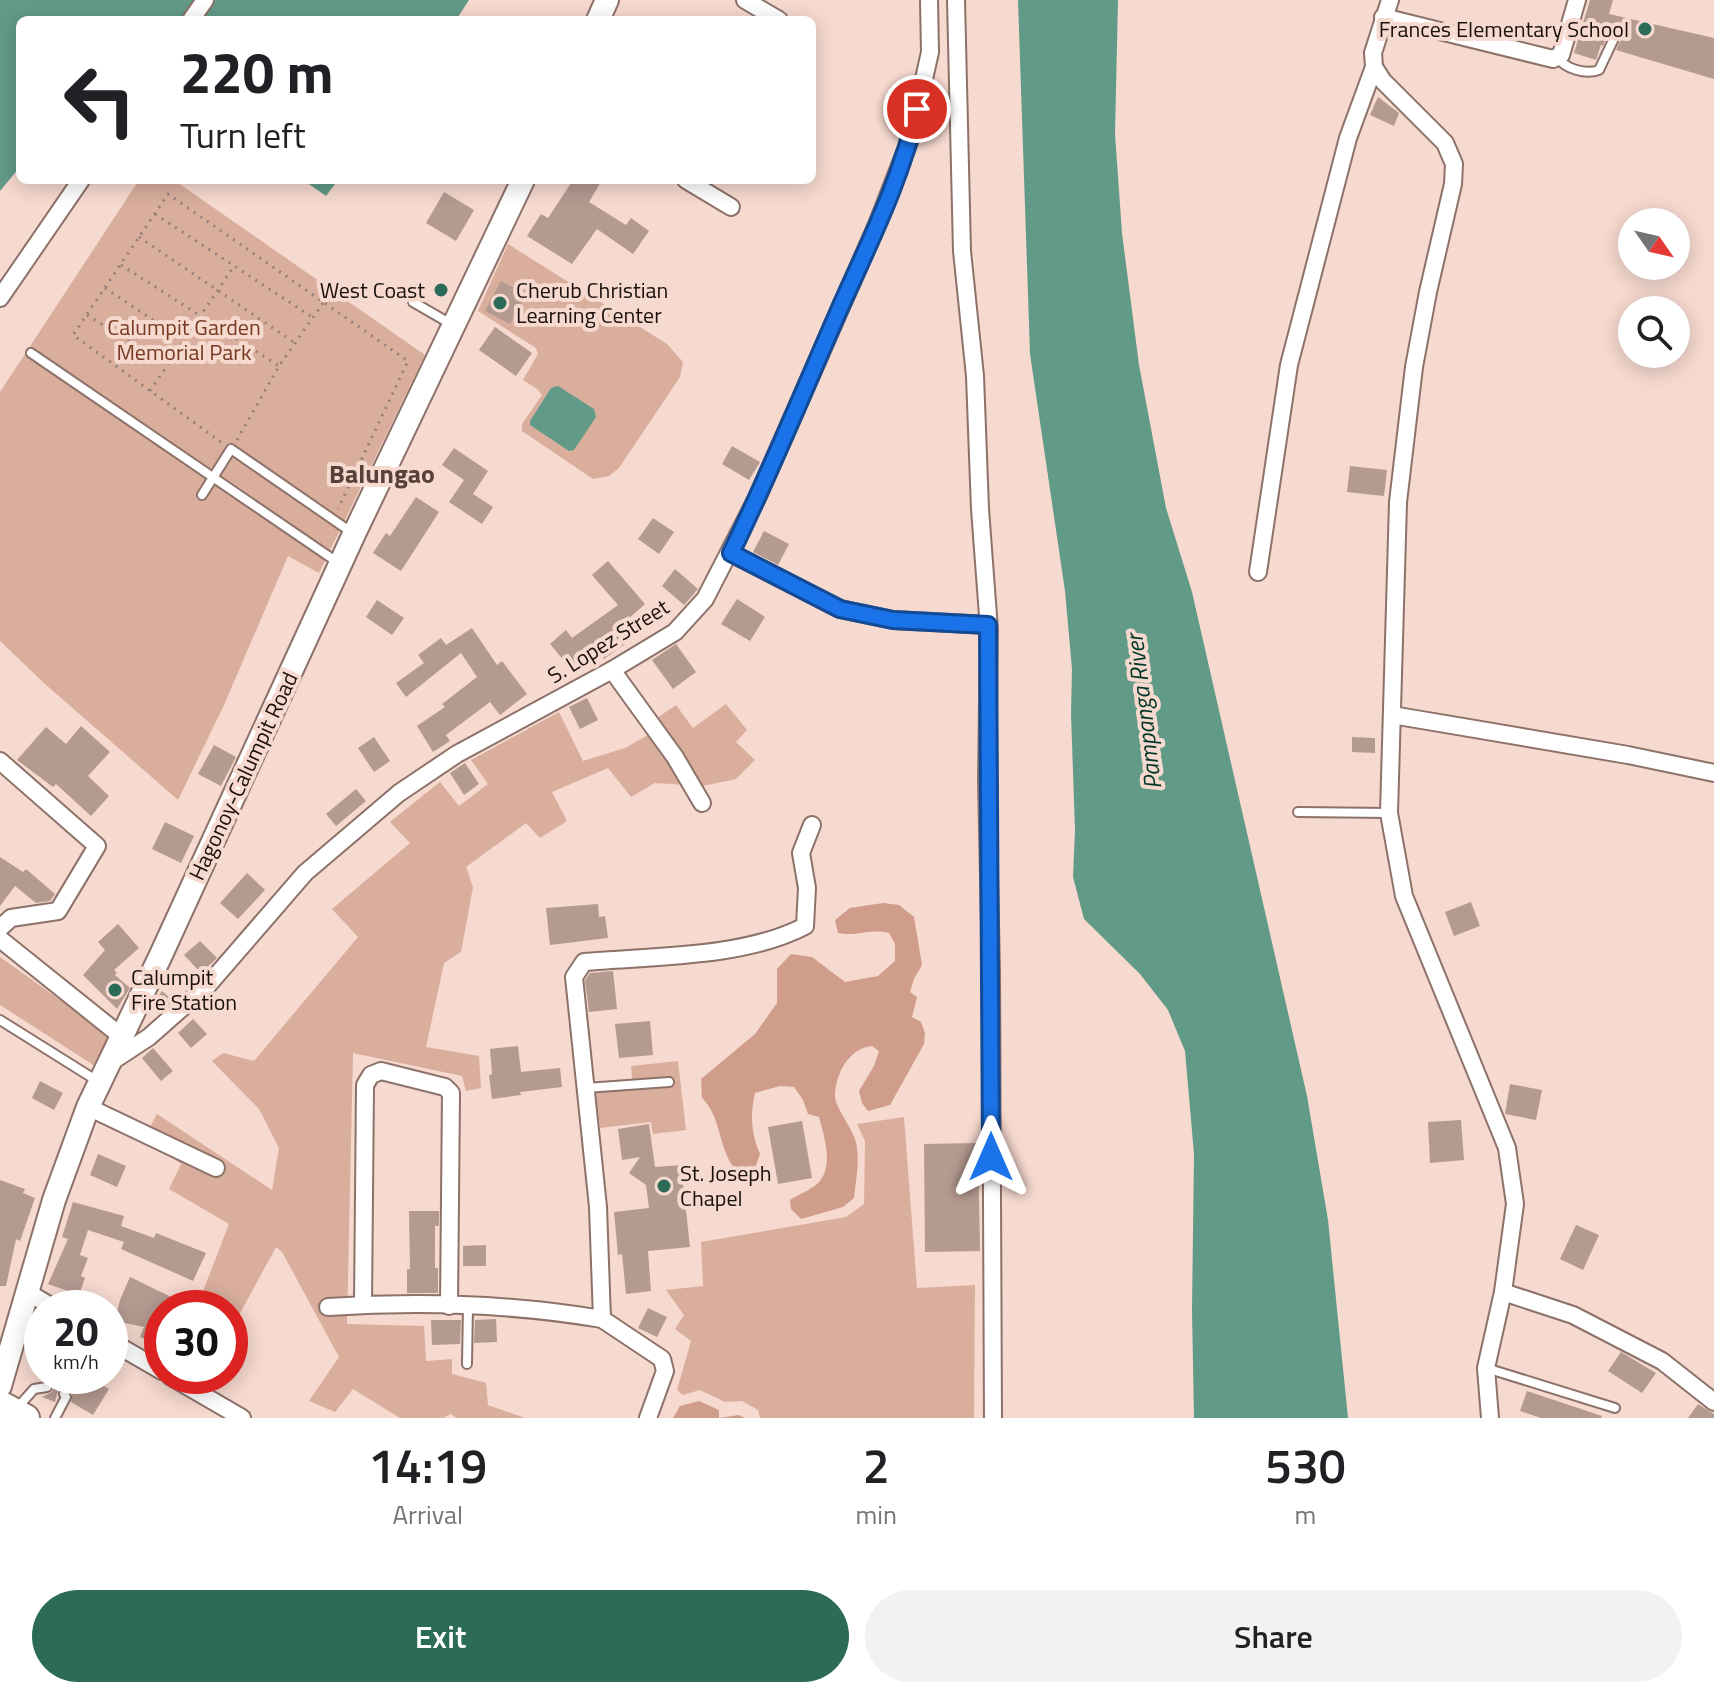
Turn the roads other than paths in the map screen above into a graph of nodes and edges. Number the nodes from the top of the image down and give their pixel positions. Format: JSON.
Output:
{"nodes":[{"id":1,"x":745,"y":0,"type":"edge"},
{"id":2,"x":929,"y":0,"type":"edge"},
{"id":3,"x":956,"y":0,"type":"edge"},
{"id":4,"x":1390,"y":0,"type":"edge"},
{"id":5,"x":1577,"y":0,"type":"edge"},
{"id":6,"x":772,"y":16,"type":"edge"},
{"id":7,"x":1383,"y":17,"type":"junction"},
{"id":8,"x":1617,"y":32,"type":"dead end"},
{"id":9,"x":1557,"y":57,"type":"junction"},
{"id":10,"x":1374,"y":67,"type":"junction"},
{"id":11,"x":78,"y":184,"type":"edge"},
{"id":12,"x":521,"y":184,"type":"edge"},
{"id":13,"x":693,"y":184,"type":"edge"},
{"id":14,"x":731,"y":207,"type":"dead end"},
{"id":15,"x":0,"y":298,"type":"edge"},
{"id":16,"x":413,"y":302,"type":"dead end"},
{"id":17,"x":454,"y":326,"type":"junction"},
{"id":18,"x":31,"y":353,"type":"dead end"},
{"id":19,"x":213,"y":476,"type":"junction"},
{"id":20,"x":202,"y":495,"type":"dead end"},
{"id":21,"x":354,"y":534,"type":"junction"},
{"id":22,"x":731,"y":553,"type":"junction"},
{"id":23,"x":341,"y":564,"type":"junction"},
{"id":24,"x":1258,"y":572,"type":"dead end"},
{"id":25,"x":988,"y":625,"type":"junction"},
{"id":26,"x":612,"y":670,"type":"junction"},
{"id":27,"x":1392,"y":715,"type":"junction"},
{"id":28,"x":0,"y":761,"type":"edge"},
{"id":29,"x":1714,"y":773,"type":"edge"},
{"id":30,"x":702,"y":803,"type":"dead end"},
{"id":31,"x":1298,"y":812,"type":"dead end"},
{"id":32,"x":1389,"y":813,"type":"junction"},
{"id":33,"x":812,"y":825,"type":"dead end"},
{"id":34,"x":0,"y":928,"type":"edge"},
{"id":35,"x":0,"y":939,"type":"edge"},
{"id":36,"x":0,"y":1020,"type":"edge"},
{"id":37,"x":121,"y":1036,"type":"junction"},
{"id":38,"x":105,"y":1072,"type":"junction"},
{"id":39,"x":669,"y":1082,"type":"dead end"},
{"id":40,"x":586,"y":1088,"type":"junction"},
{"id":41,"x":88,"y":1107,"type":"junction"},
{"id":42,"x":216,"y":1168,"type":"dead end"},
{"id":43,"x":30,"y":1290,"type":"edge"},
{"id":44,"x":1503,"y":1292,"type":"junction"},
{"id":45,"x":363,"y":1305,"type":"junction"},
{"id":46,"x":449,"y":1306,"type":"junction"},
{"id":47,"x":468,"y":1306,"type":"junction"},
{"id":48,"x":328,"y":1307,"type":"dead end"},
{"id":49,"x":24,"y":1309,"type":"edge"},
{"id":50,"x":602,"y":1319,"type":"junction"},
{"id":51,"x":467,"y":1364,"type":"dead end"},
{"id":52,"x":1486,"y":1368,"type":"junction"},
{"id":53,"x":0,"y":1386,"type":"edge"},
{"id":54,"x":29,"y":1394,"type":"edge"},
{"id":55,"x":64,"y":1394,"type":"dead end"},
{"id":56,"x":201,"y":1394,"type":"edge"},
{"id":57,"x":1714,"y":1402,"type":"edge"},
{"id":58,"x":1615,"y":1408,"type":"dead end"},
{"id":59,"x":13,"y":1411,"type":"edge"},
{"id":60,"x":55,"y":1418,"type":"edge"},
{"id":61,"x":242,"y":1418,"type":"edge"},
{"id":62,"x":648,"y":1418,"type":"edge"},
{"id":63,"x":993,"y":1418,"type":"edge"},
{"id":64,"x":1490,"y":1418,"type":"edge"}],
"edges":[{"from":1,"to":6,"type":"street"},
{"from":2,"to":22,"type":"street","name":"S. Lopez Street"},
{"from":3,"to":25,"type":"street"},
{"from":4,"to":7,"type":"street"},
{"from":5,"to":9,"type":"street"},
{"from":7,"to":9,"type":"street"},
{"from":7,"to":10,"type":"street"},
{"from":8,"to":9,"type":"lane"},
{"from":10,"to":24,"type":"street"},
{"from":10,"to":27,"type":"street"},
{"from":11,"to":15,"type":"street"},
{"from":12,"to":17,"type":"main road","name":"Hagonoy-Calumpit Road"},
{"from":13,"to":14,"type":"street"},
{"from":16,"to":17,"type":"lane"},
{"from":17,"to":21,"type":"main road","name":"Hagonoy-Calumpit Road"},
{"from":18,"to":19,"type":"lane"},
{"from":19,"to":20,"type":"lane"},
{"from":19,"to":21,"type":"lane"},
{"from":19,"to":23,"type":"lane"},
{"from":21,"to":23,"type":"main road","name":"Hagonoy-Calumpit Road"},
{"from":22,"to":25,"type":"street"},
{"from":22,"to":26,"type":"street","name":"S. Lopez Street"},
{"from":23,"to":37,"type":"main road","name":"Hagonoy-Calumpit Road"},
{"from":25,"to":63,"type":"street"},
{"from":26,"to":30,"type":"street"},
{"from":26,"to":38,"type":"street","name":"S. Lopez Street"},
{"from":27,"to":29,"type":"street"},
{"from":27,"to":32,"type":"street"},
{"from":28,"to":34,"type":"street"},
{"from":31,"to":32,"type":"lane"},
{"from":32,"to":44,"type":"street"},
{"from":33,"to":40,"type":"street"},
{"from":35,"to":37,"type":"street"},
{"from":36,"to":38,"type":"lane"},
{"from":37,"to":38,"type":"main road","name":"Hagonoy-Calumpit Road"},
{"from":38,"to":41,"type":"main road","name":"Hagonoy-Calumpit Road"},
{"from":39,"to":40,"type":"lane"},
{"from":40,"to":50,"type":"street"},
{"from":41,"to":42,"type":"street"},
{"from":41,"to":43,"type":"main road","name":"Hagonoy-Calumpit Road"},
{"from":44,"to":52,"type":"street"},
{"from":44,"to":57,"type":"street"},
{"from":45,"to":46,"type":"street"},
{"from":45,"to":46,"type":"street"},
{"from":45,"to":48,"type":"street"},
{"from":46,"to":47,"type":"street"},
{"from":47,"to":50,"type":"street"},
{"from":47,"to":51,"type":"lane"},
{"from":49,"to":53,"type":"main road","name":"Hagonoy-Calumpit Road"},
{"from":50,"to":62,"type":"street"},
{"from":52,"to":58,"type":"lane"},
{"from":52,"to":64,"type":"street"},
{"from":54,"to":59,"type":"lane"},
{"from":55,"to":60,"type":"lane"},
{"from":56,"to":61,"type":"street"}]}
